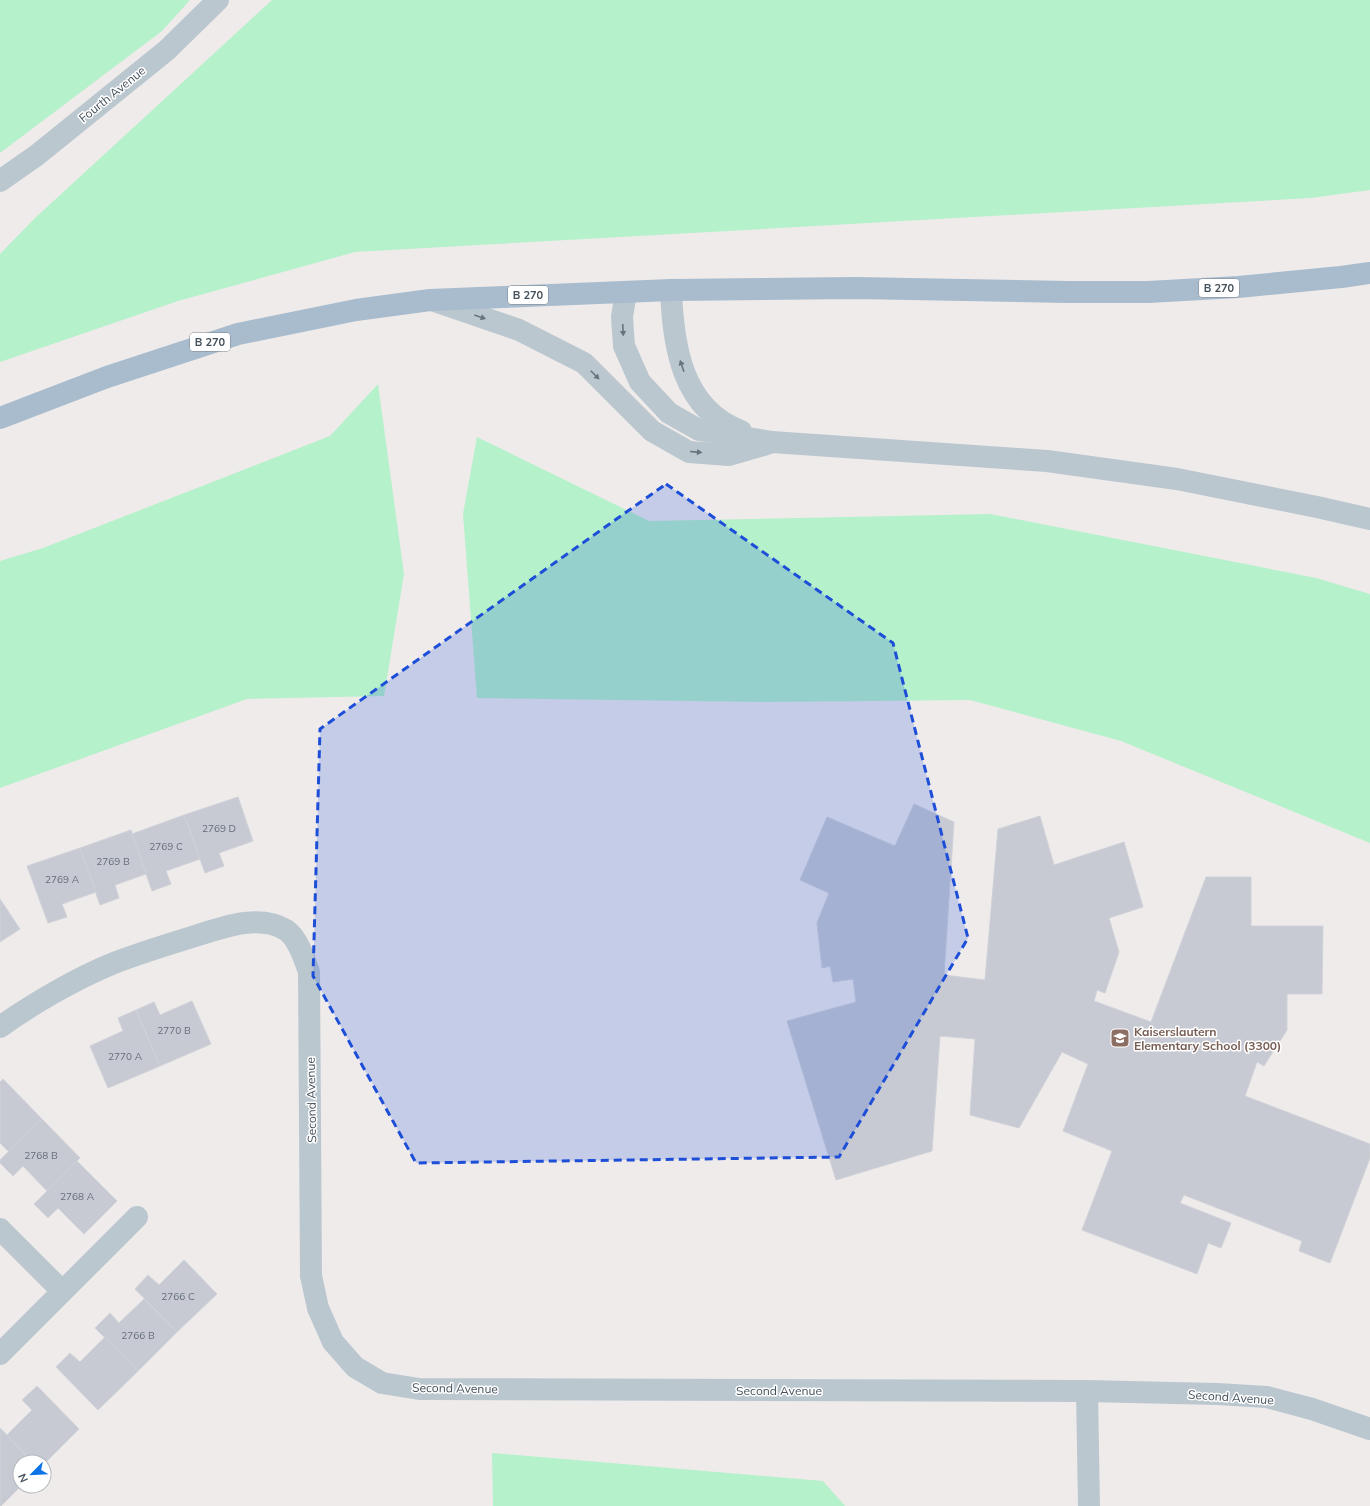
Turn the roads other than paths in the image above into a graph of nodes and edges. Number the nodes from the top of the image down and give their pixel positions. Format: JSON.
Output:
{"nodes":[{"id":1,"x":218,"y":0,"type":"edge"},
{"id":2,"x":0,"y":181,"type":"edge"},
{"id":3,"x":1370,"y":273,"type":"edge"},
{"id":4,"x":671,"y":290,"type":"junction"},
{"id":5,"x":626,"y":292,"type":"junction"},
{"id":6,"x":430,"y":300,"type":"junction"},
{"id":7,"x":0,"y":418,"type":"edge"},
{"id":8,"x":772,"y":442,"type":"junction"},
{"id":9,"x":1370,"y":519,"type":"edge"},
{"id":10,"x":0,"y":1027,"type":"edge"},
{"id":11,"x":137,"y":1217,"type":"dead end"},
{"id":12,"x":0,"y":1229,"type":"edge"},
{"id":13,"x":62,"y":1291,"type":"junction"},
{"id":14,"x":0,"y":1354,"type":"edge"},
{"id":15,"x":1087,"y":1391,"type":"junction"},
{"id":16,"x":1370,"y":1429,"type":"edge"},
{"id":17,"x":1089,"y":1506,"type":"edge"}],
"edges":[{"from":1,"to":2,"type":"street","name":"Fourth Avenue"},
{"from":3,"to":4,"type":"main road","number":"B 270"},
{"from":4,"to":5,"type":"main road","number":"B 270"},
{"from":8,"to":4,"type":"street","one_way":true},
{"from":5,"to":6,"type":"main road","number":"B 270"},
{"from":5,"to":8,"type":"street","one_way":true},
{"from":6,"to":7,"type":"main road","number":"B 270"},
{"from":6,"to":8,"type":"street","one_way":true},
{"from":8,"to":9,"type":"street"},
{"from":10,"to":15,"type":"street","name":"Second Avenue"},
{"from":11,"to":13,"type":"street"},
{"from":12,"to":13,"type":"street"},
{"from":13,"to":14,"type":"street"},
{"from":15,"to":16,"type":"street","name":"Second Avenue"},
{"from":15,"to":17,"type":"street"}]}
